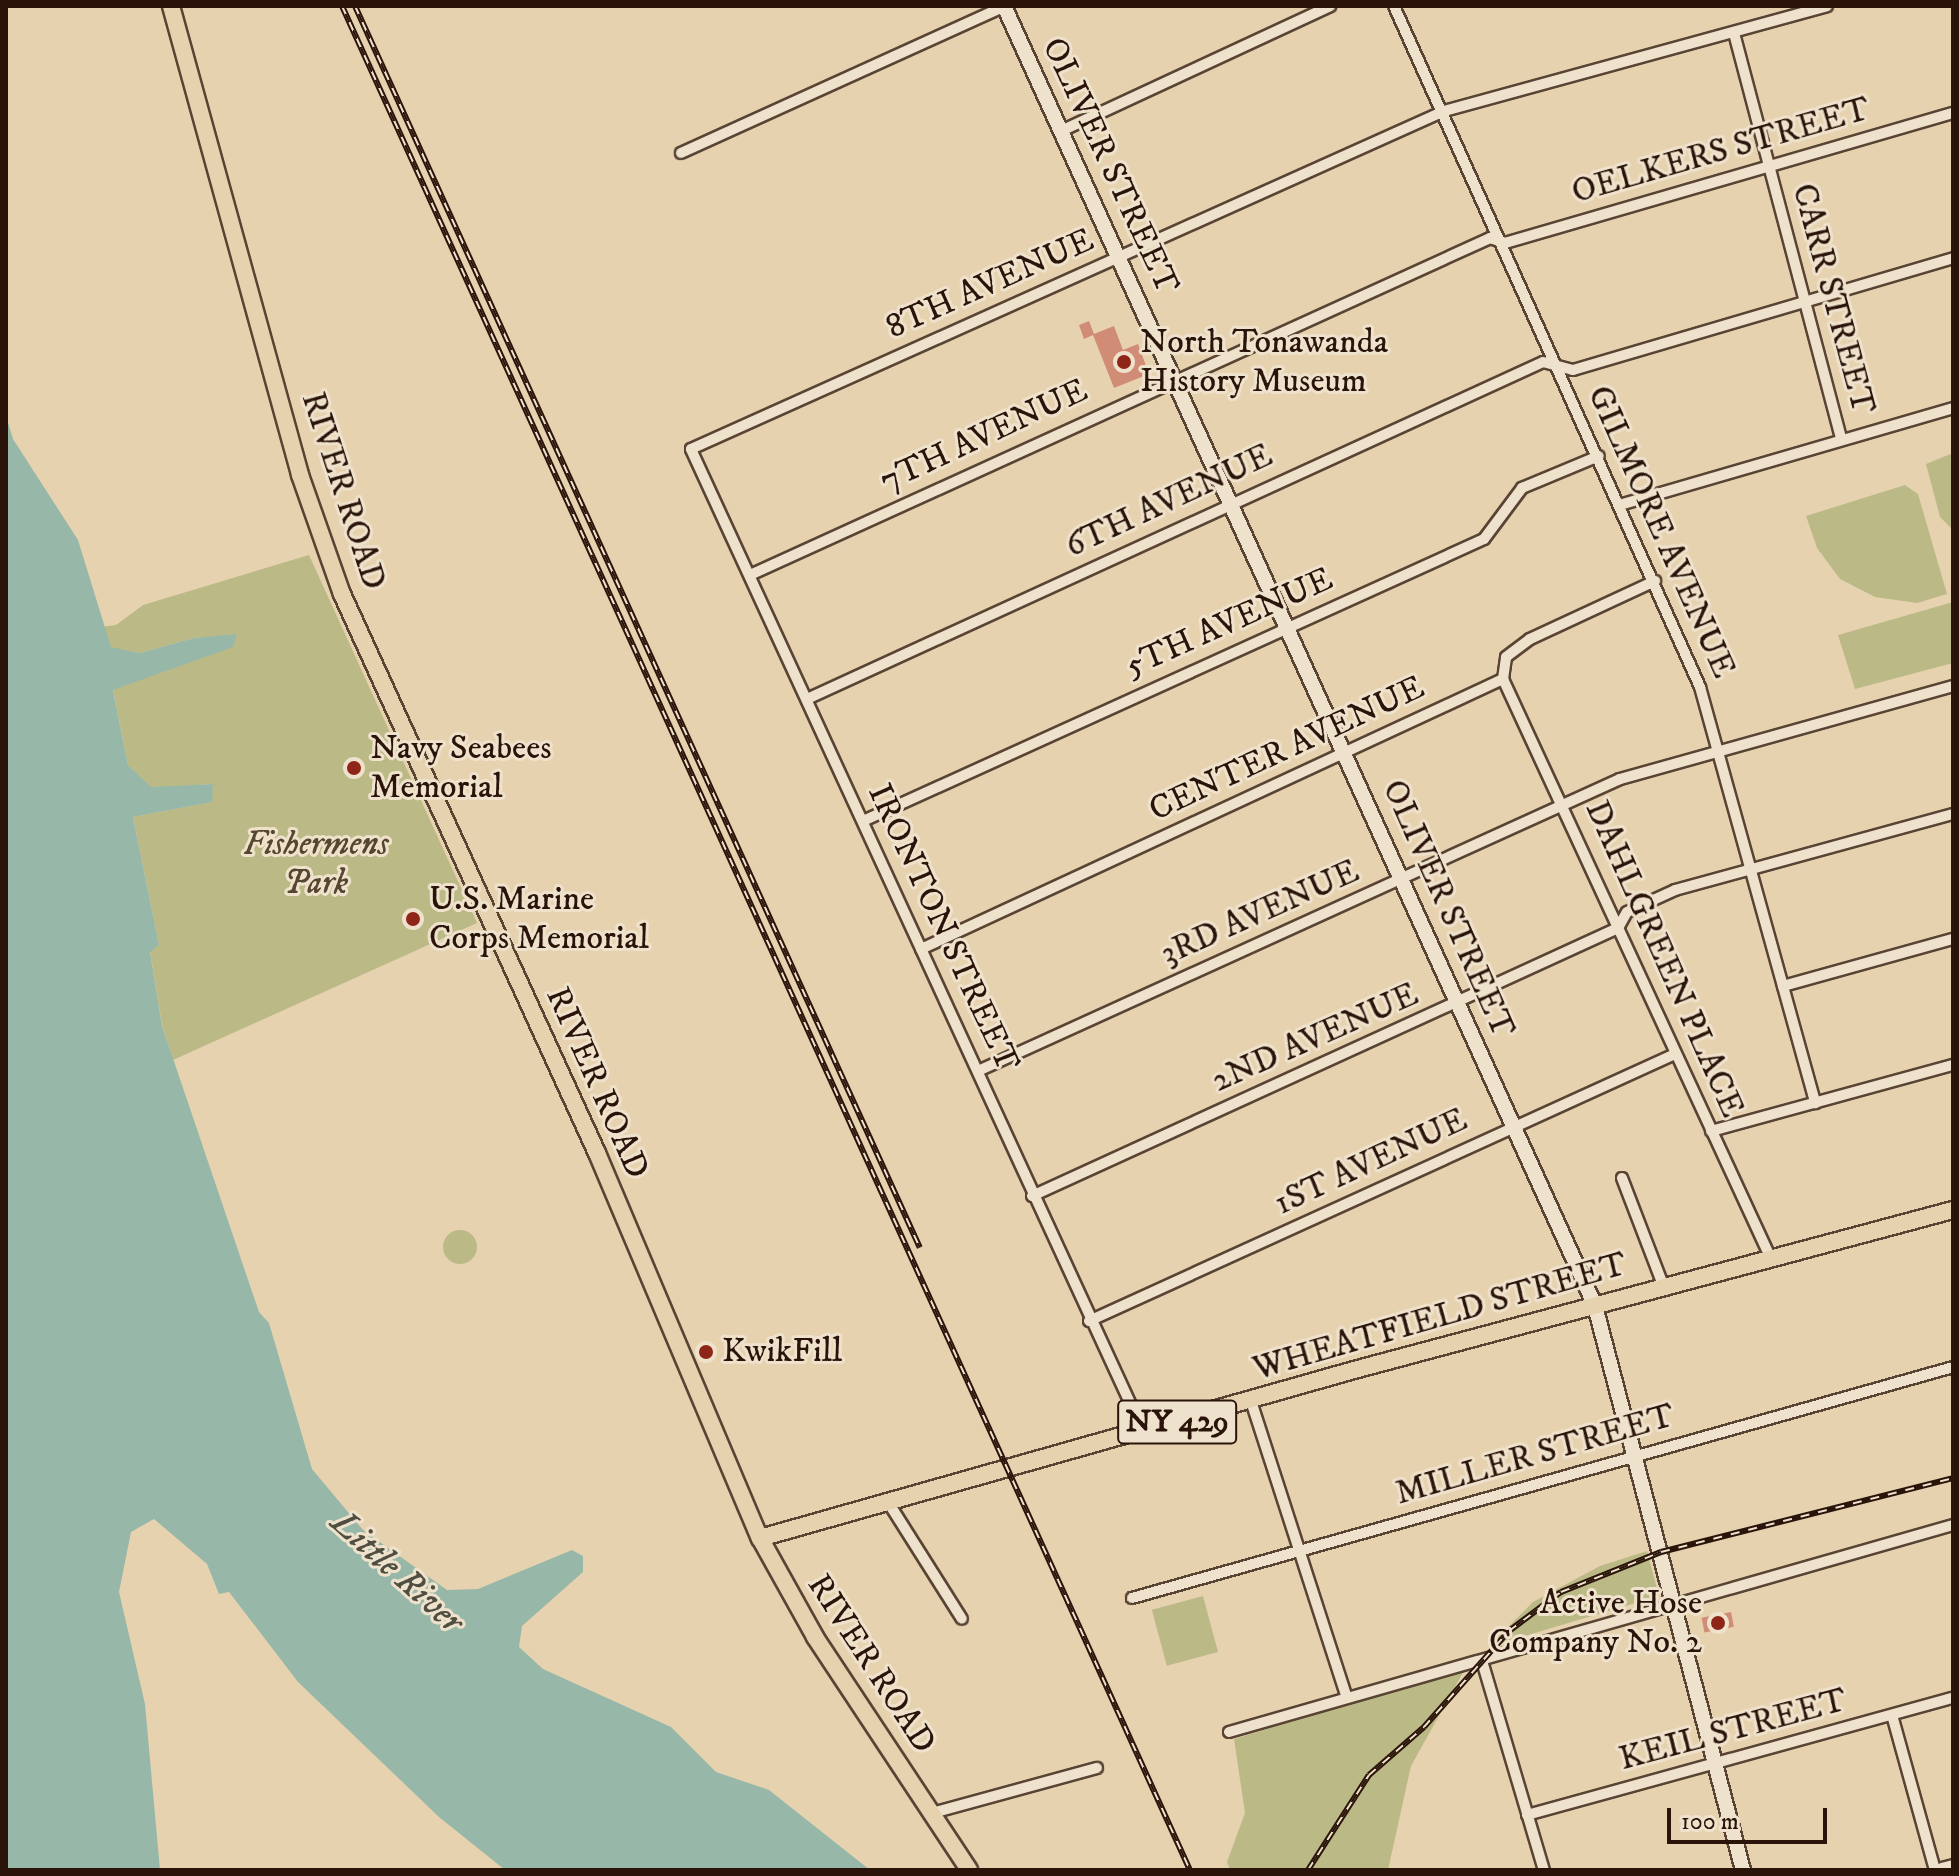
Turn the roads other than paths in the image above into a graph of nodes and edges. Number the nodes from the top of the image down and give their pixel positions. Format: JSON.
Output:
{"nodes":[{"id":1,"x":171,"y":6,"type":"edge"},
{"id":2,"x":1004,"y":6,"type":"edge"},
{"id":3,"x":1330,"y":6,"type":"edge"},
{"id":4,"x":1394,"y":6,"type":"edge"},
{"id":5,"x":1827,"y":6,"type":"edge"},
{"id":6,"x":1734,"y":33,"type":"junction"},
{"id":7,"x":1444,"y":111,"type":"junction"},
{"id":8,"x":1953,"y":113,"type":"edge"},
{"id":9,"x":1061,"y":131,"type":"junction"},
{"id":10,"x":681,"y":153,"type":"dead end"},
{"id":11,"x":1769,"y":166,"type":"junction"},
{"id":12,"x":1505,"y":243,"type":"junction"},
{"id":13,"x":1118,"y":258,"type":"junction"},
{"id":14,"x":1953,"y":258,"type":"edge"},
{"id":15,"x":1805,"y":299,"type":"junction"},
{"id":16,"x":1558,"y":365,"type":"junction"},
{"id":17,"x":1175,"y":379,"type":"junction"},
{"id":18,"x":1953,"y":408,"type":"edge"},
{"id":19,"x":1841,"y":439,"type":"junction"},
{"id":20,"x":691,"y":449,"type":"joint"},
{"id":21,"x":1599,"y":456,"type":"junction"},
{"id":22,"x":1230,"y":503,"type":"junction"},
{"id":23,"x":1623,"y":504,"type":"junction"},
{"id":24,"x":750,"y":575,"type":"junction"},
{"id":25,"x":1655,"y":581,"type":"junction"},
{"id":26,"x":1288,"y":626,"type":"junction"},
{"id":27,"x":1503,"y":679,"type":"junction"},
{"id":28,"x":1953,"y":686,"type":"edge"},
{"id":29,"x":807,"y":699,"type":"junction"},
{"id":30,"x":1720,"y":750,"type":"junction"},
{"id":31,"x":1345,"y":753,"type":"junction"},
{"id":32,"x":1563,"y":805,"type":"junction"},
{"id":33,"x":1953,"y":814,"type":"edge"},
{"id":34,"x":863,"y":821,"type":"junction"},
{"id":35,"x":1751,"y":868,"type":"junction"},
{"id":36,"x":1402,"y":880,"type":"junction"},
{"id":37,"x":1618,"y":928,"type":"junction"},
{"id":38,"x":1953,"y":939,"type":"edge"},
{"id":39,"x":921,"y":949,"type":"junction"},
{"id":40,"x":1783,"y":986,"type":"junction"},
{"id":41,"x":1459,"y":1004,"type":"junction"},
{"id":42,"x":1675,"y":1054,"type":"junction"},
{"id":43,"x":1953,"y":1065,"type":"edge"},
{"id":44,"x":978,"y":1071,"type":"junction"},
{"id":45,"x":1815,"y":1103,"type":"junction"},
{"id":46,"x":1514,"y":1127,"type":"junction"},
{"id":47,"x":1711,"y":1131,"type":"junction"},
{"id":48,"x":1622,"y":1178,"type":"dead end"},
{"id":49,"x":1032,"y":1196,"type":"junction"},
{"id":50,"x":1953,"y":1210,"type":"edge"},
{"id":51,"x":1772,"y":1261,"type":"junction"},
{"id":52,"x":1663,"y":1285,"type":"junction"},
{"id":53,"x":1595,"y":1306,"type":"junction"},
{"id":54,"x":1089,"y":1321,"type":"junction"},
{"id":55,"x":1953,"y":1367,"type":"edge"},
{"id":56,"x":1251,"y":1401,"type":"junction"},
{"id":57,"x":1143,"y":1431,"type":"junction"},
{"id":58,"x":1635,"y":1455,"type":"junction"},
{"id":59,"x":888,"y":1502,"type":"junction"},
{"id":60,"x":1953,"y":1525,"type":"edge"},
{"id":61,"x":760,"y":1538,"type":"junction"},
{"id":62,"x":1300,"y":1552,"type":"junction"},
{"id":63,"x":1132,"y":1598,"type":"dead end"},
{"id":64,"x":1674,"y":1603,"type":"junction"},
{"id":65,"x":962,"y":1619,"type":"dead end"},
{"id":66,"x":1482,"y":1661,"type":"junction"},
{"id":67,"x":1346,"y":1695,"type":"junction"},
{"id":68,"x":1953,"y":1698,"type":"edge"},
{"id":69,"x":1892,"y":1715,"type":"junction"},
{"id":70,"x":1229,"y":1732,"type":"dead end"},
{"id":71,"x":1717,"y":1763,"type":"junction"},
{"id":72,"x":1097,"y":1768,"type":"dead end"},
{"id":73,"x":932,"y":1813,"type":"junction"},
{"id":74,"x":1527,"y":1815,"type":"junction"},
{"id":75,"x":1953,"y":1867,"type":"edge"},
{"id":76,"x":969,"y":1870,"type":"edge"},
{"id":77,"x":1544,"y":1870,"type":"edge"},
{"id":78,"x":1743,"y":1870,"type":"edge"},
{"id":79,"x":1935,"y":1870,"type":"edge"},
{"id":80,"x":1942,"y":1870,"type":"edge"}],
"edges":[{"from":1,"to":61,"type":"main road","name":"RIVER ROAD"},
{"from":2,"to":9,"type":"main road","name":"OLIVER STREET"},
{"from":2,"to":10,"type":"street"},
{"from":3,"to":9,"type":"street"},
{"from":4,"to":7,"type":"street","name":"GILMORE AVENUE"},
{"from":5,"to":6,"type":"street","name":"8TH AVENUE"},
{"from":6,"to":7,"type":"street","name":"8TH AVENUE"},
{"from":6,"to":11,"type":"street","name":"CARR STREET"},
{"from":7,"to":12,"type":"street","name":"GILMORE AVENUE"},
{"from":7,"to":13,"type":"street","name":"8TH AVENUE"},
{"from":8,"to":11,"type":"street","name":"OELKERS STREET"},
{"from":9,"to":13,"type":"main road","name":"OLIVER STREET"},
{"from":11,"to":12,"type":"street","name":"OELKERS STREET"},
{"from":11,"to":15,"type":"street","name":"CARR STREET"},
{"from":12,"to":16,"type":"street","name":"GILMORE AVENUE"},
{"from":12,"to":17,"type":"street","name":"7TH AVENUE"},
{"from":13,"to":17,"type":"main road","name":"OLIVER STREET"},
{"from":13,"to":20,"type":"street","name":"8TH AVENUE"},
{"from":14,"to":15,"type":"street","name":"6TH AVENUE"},
{"from":15,"to":16,"type":"street","name":"6TH AVENUE"},
{"from":15,"to":19,"type":"street","name":"CARR STREET"},
{"from":16,"to":21,"type":"street","name":"GILMORE AVENUE"},
{"from":16,"to":22,"type":"street","name":"6TH AVENUE"},
{"from":17,"to":22,"type":"main road","name":"OLIVER STREET"},
{"from":17,"to":24,"type":"street","name":"7TH AVENUE"},
{"from":18,"to":19,"type":"street"},
{"from":19,"to":23,"type":"street"},
{"from":20,"to":24,"type":"street","name":"IRONTON STREET"},
{"from":21,"to":23,"type":"street","name":"GILMORE AVENUE"},
{"from":21,"to":26,"type":"street","name":"5TH AVENUE"},
{"from":22,"to":26,"type":"main road","name":"OLIVER STREET"},
{"from":22,"to":29,"type":"street","name":"6TH AVENUE"},
{"from":23,"to":25,"type":"street","name":"GILMORE AVENUE"},
{"from":24,"to":29,"type":"street","name":"IRONTON STREET"},
{"from":25,"to":27,"type":"street"},
{"from":25,"to":30,"type":"street","name":"GILMORE AVENUE"},
{"from":26,"to":31,"type":"main road","name":"OLIVER STREET"},
{"from":26,"to":34,"type":"street","name":"5TH AVENUE"},
{"from":27,"to":31,"type":"street","name":"CENTER AVENUE"},
{"from":27,"to":32,"type":"street","name":"DAHLGREEN PLACE"},
{"from":28,"to":30,"type":"street","name":"3RD AVENUE"},
{"from":29,"to":34,"type":"street","name":"IRONTON STREET"},
{"from":30,"to":32,"type":"street","name":"3RD AVENUE"},
{"from":30,"to":35,"type":"street","name":"GILMORE AVENUE"},
{"from":31,"to":36,"type":"main road","name":"OLIVER STREET"},
{"from":31,"to":39,"type":"street","name":"CENTER AVENUE"},
{"from":32,"to":36,"type":"street","name":"3RD AVENUE"},
{"from":32,"to":37,"type":"street","name":"DAHLGREEN PLACE"},
{"from":33,"to":35,"type":"street","name":"2ND AVENUE"},
{"from":34,"to":39,"type":"street","name":"IRONTON STREET"},
{"from":35,"to":37,"type":"street","name":"2ND AVENUE"},
{"from":35,"to":40,"type":"street","name":"GILMORE AVENUE"},
{"from":36,"to":41,"type":"main road","name":"OLIVER STREET"},
{"from":36,"to":44,"type":"street","name":"3RD AVENUE"},
{"from":37,"to":41,"type":"street","name":"2ND AVENUE"},
{"from":37,"to":42,"type":"street","name":"DAHLGREEN PLACE"},
{"from":38,"to":40,"type":"street"},
{"from":39,"to":44,"type":"street","name":"IRONTON STREET"},
{"from":40,"to":45,"type":"street","name":"GILMORE AVENUE"},
{"from":41,"to":46,"type":"main road","name":"OLIVER STREET"},
{"from":41,"to":49,"type":"street","name":"2ND AVENUE"},
{"from":42,"to":46,"type":"street","name":"1ST AVENUE"},
{"from":42,"to":47,"type":"street","name":"DAHLGREEN PLACE"},
{"from":43,"to":45,"type":"street"},
{"from":44,"to":49,"type":"street","name":"IRONTON STREET"},
{"from":45,"to":47,"type":"street"},
{"from":46,"to":53,"type":"main road","name":"OLIVER STREET"},
{"from":46,"to":54,"type":"street","name":"1ST AVENUE"},
{"from":47,"to":51,"type":"street","name":"DAHLGREEN PLACE"},
{"from":48,"to":52,"type":"street"},
{"from":49,"to":54,"type":"street","name":"IRONTON STREET"},
{"from":50,"to":51,"type":"main road","name":"WHEATFIELD STREET"},
{"from":51,"to":52,"type":"main road","name":"WHEATFIELD STREET"},
{"from":52,"to":53,"type":"main road","name":"WHEATFIELD STREET"},
{"from":53,"to":56,"type":"main road","name":"WHEATFIELD STREET","number":"NY 429"},
{"from":53,"to":58,"type":"main road","name":"OLIVER STREET"},
{"from":54,"to":57,"type":"street","name":"IRONTON STREET"},
{"from":55,"to":58,"type":"street","name":"MILLER STREET"},
{"from":56,"to":57,"type":"main road","name":"WHEATFIELD STREET","number":"NY 429"},
{"from":56,"to":62,"type":"street"},
{"from":57,"to":59,"type":"main road","name":"WHEATFIELD STREET","number":"NY 429"},
{"from":58,"to":62,"type":"street","name":"MILLER STREET"},
{"from":58,"to":64,"type":"main road","name":"OLIVER STREET"},
{"from":59,"to":61,"type":"main road","name":"WHEATFIELD STREET","number":"NY 429"},
{"from":59,"to":65,"type":"street"},
{"from":60,"to":64,"type":"street"},
{"from":61,"to":73,"type":"main road","name":"RIVER ROAD"},
{"from":62,"to":63,"type":"street","name":"MILLER STREET"},
{"from":62,"to":67,"type":"street"},
{"from":64,"to":66,"type":"street"},
{"from":64,"to":71,"type":"main road","name":"OLIVER STREET"},
{"from":66,"to":67,"type":"street"},
{"from":66,"to":74,"type":"street"},
{"from":67,"to":70,"type":"street"},
{"from":68,"to":69,"type":"street","name":"KEIL STREET"},
{"from":69,"to":71,"type":"street","name":"KEIL STREET"},
{"from":69,"to":79,"type":"street"},
{"from":71,"to":74,"type":"street","name":"KEIL STREET"},
{"from":71,"to":78,"type":"main road","name":"OLIVER STREET"},
{"from":72,"to":73,"type":"street"},
{"from":73,"to":76,"type":"main road","name":"RIVER ROAD"},
{"from":74,"to":77,"type":"street"},
{"from":75,"to":80,"type":"main road"}]}
